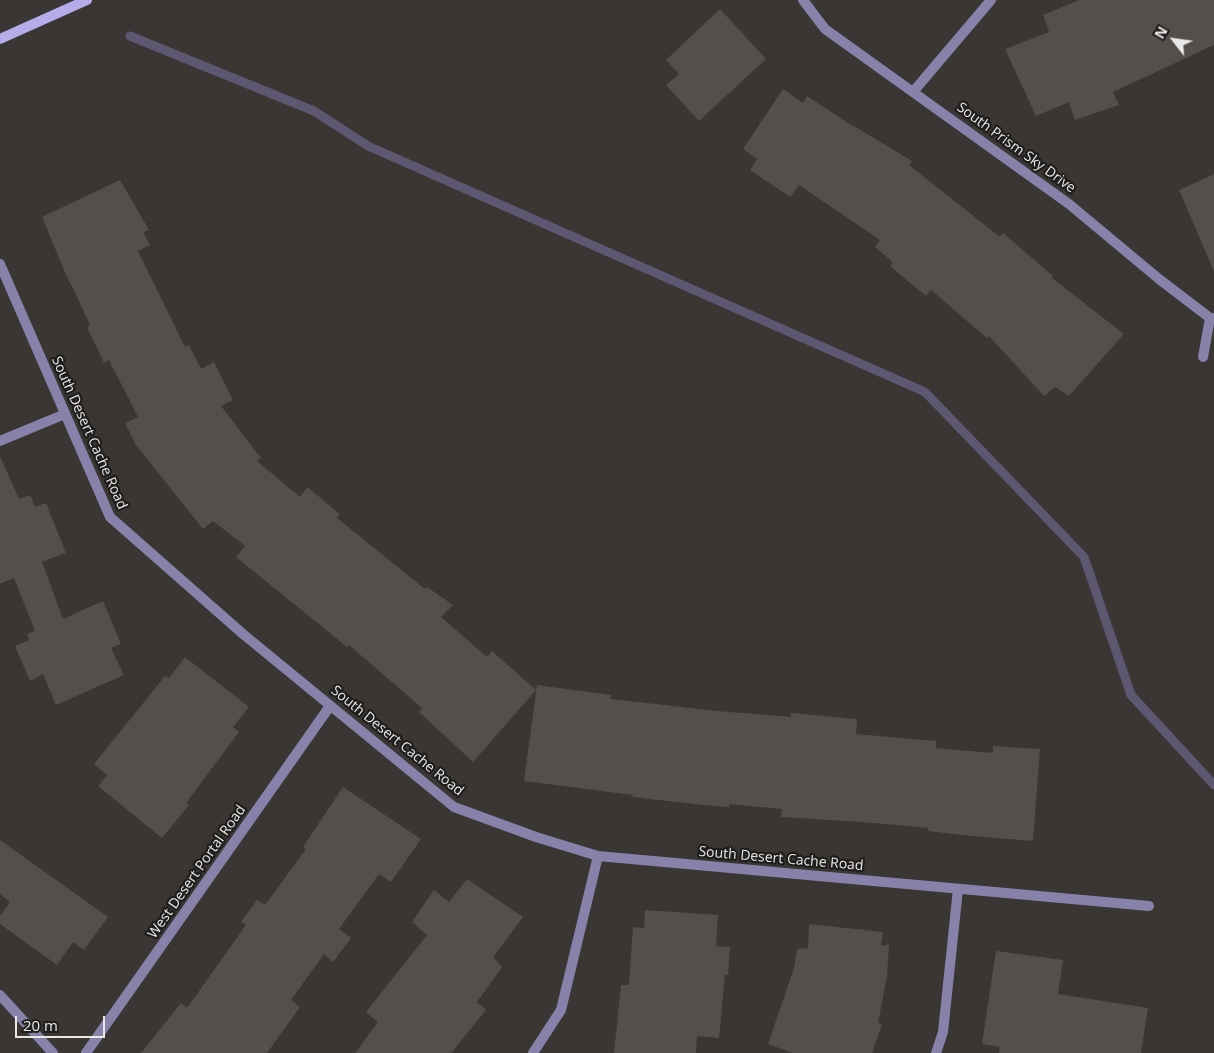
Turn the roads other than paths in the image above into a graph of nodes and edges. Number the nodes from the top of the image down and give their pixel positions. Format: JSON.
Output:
{"nodes":[{"id":1,"x":87,"y":0,"type":"edge"},
{"id":2,"x":803,"y":0,"type":"edge"},
{"id":3,"x":991,"y":0,"type":"edge"},
{"id":4,"x":0,"y":39,"type":"edge"},
{"id":5,"x":913,"y":92,"type":"junction"},
{"id":6,"x":0,"y":264,"type":"edge"},
{"id":7,"x":1212,"y":318,"type":"edge"},
{"id":8,"x":1202,"y":357,"type":"dead end"},
{"id":9,"x":65,"y":414,"type":"junction"},
{"id":10,"x":0,"y":441,"type":"edge"},
{"id":11,"x":330,"y":706,"type":"junction"},
{"id":12,"x":598,"y":856,"type":"junction"},
{"id":13,"x":958,"y":889,"type":"junction"},
{"id":14,"x":1149,"y":906,"type":"dead end"},
{"id":15,"x":0,"y":996,"type":"edge"},
{"id":16,"x":53,"y":1053,"type":"edge"},
{"id":17,"x":86,"y":1053,"type":"edge"},
{"id":18,"x":533,"y":1053,"type":"edge"},
{"id":19,"x":936,"y":1053,"type":"edge"}],
"edges":[{"from":1,"to":4,"type":"main road"},
{"from":2,"to":5,"type":"street","name":"South Prism Sky Drive"},
{"from":3,"to":5,"type":"street"},
{"from":5,"to":7,"type":"street","name":"South Prism Sky Drive"},
{"from":6,"to":9,"type":"street","name":"South Desert Cache Road"},
{"from":7,"to":8,"type":"street"},
{"from":9,"to":10,"type":"street"},
{"from":9,"to":11,"type":"street","name":"South Desert Cache Road"},
{"from":11,"to":12,"type":"street","name":"South Desert Cache Road"},
{"from":11,"to":17,"type":"street","name":"West Desert Portal Road"},
{"from":12,"to":13,"type":"street","name":"South Desert Cache Road"},
{"from":12,"to":18,"type":"street"},
{"from":13,"to":14,"type":"street","name":"South Desert Cache Road"},
{"from":13,"to":19,"type":"street"},
{"from":15,"to":16,"type":"street"}]}
